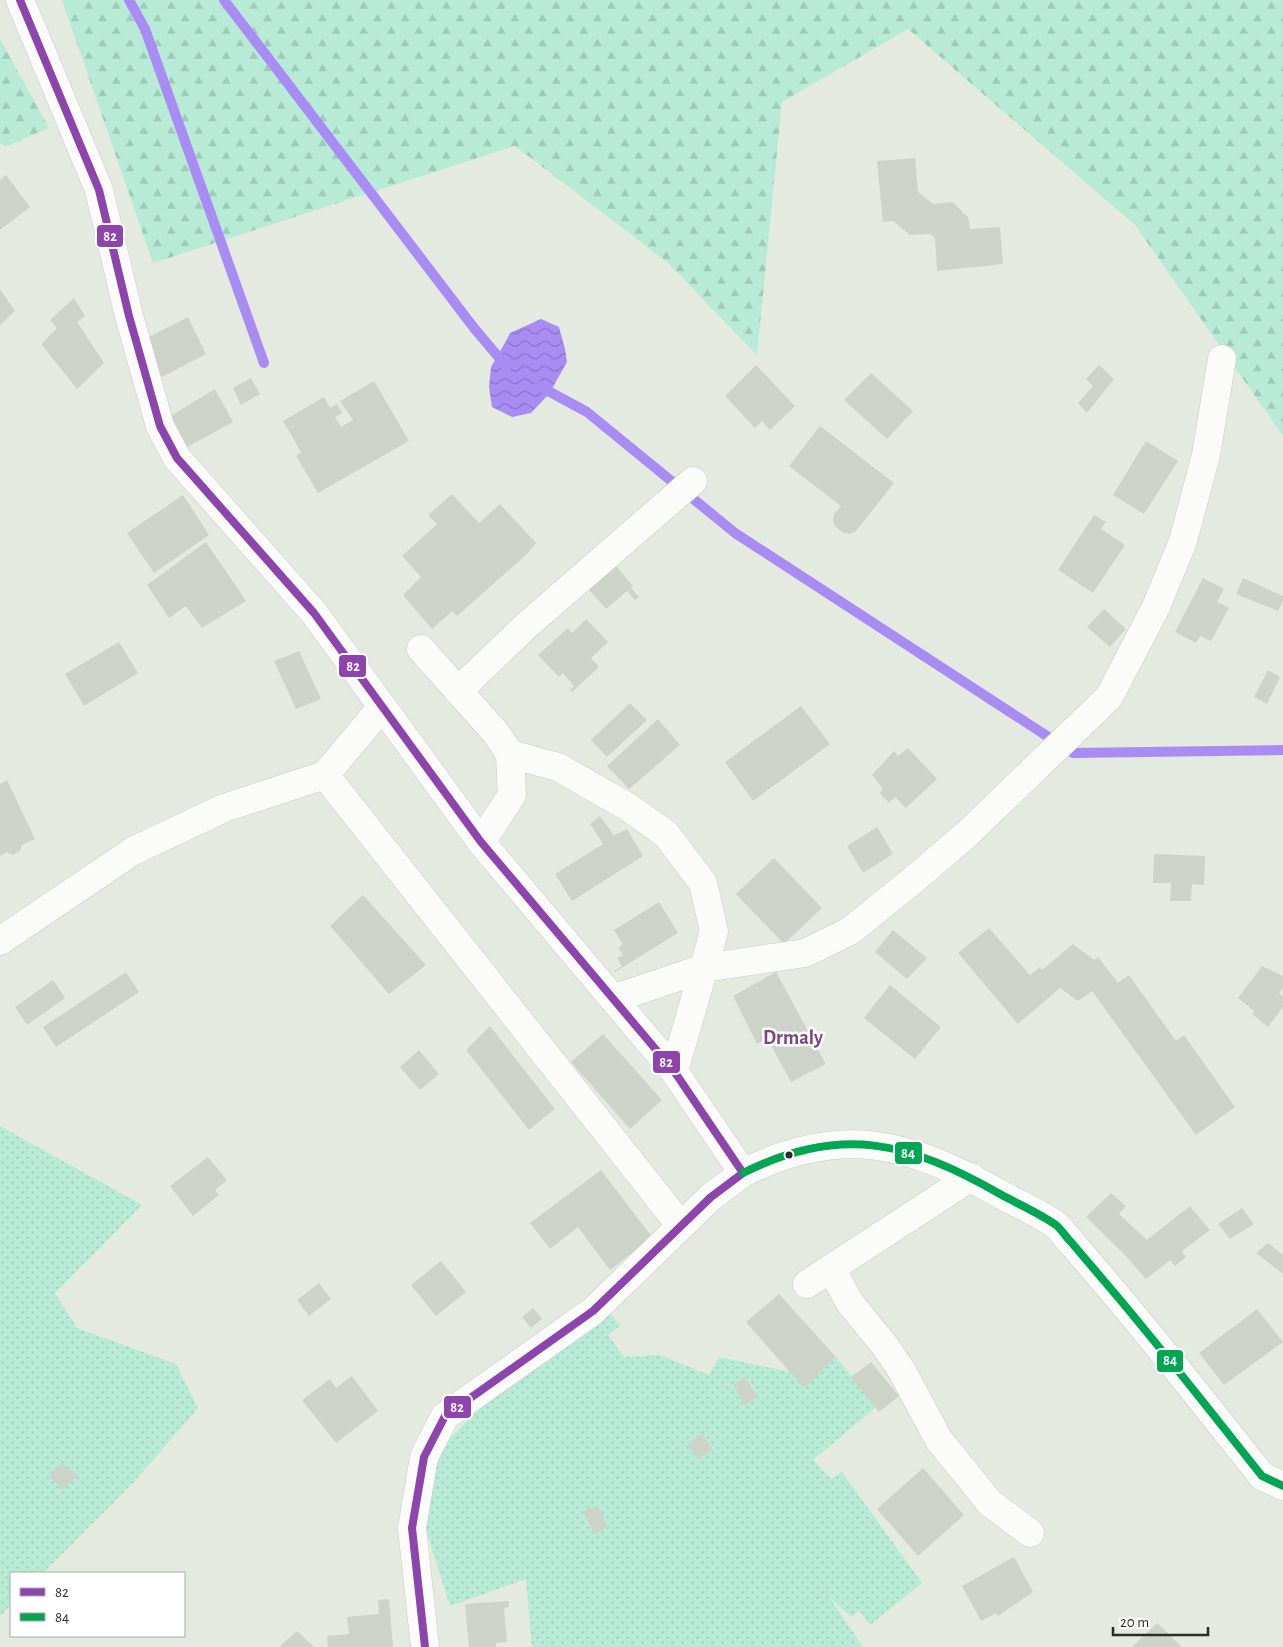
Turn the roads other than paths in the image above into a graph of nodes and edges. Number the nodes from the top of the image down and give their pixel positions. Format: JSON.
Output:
{"nodes":[{"id":1,"x":20,"y":0,"type":"edge"},
{"id":2,"x":1222,"y":359,"type":"dead end"},
{"id":3,"x":693,"y":481,"type":"dead end"},
{"id":4,"x":421,"y":649,"type":"dead end"},
{"id":5,"x":458,"y":691,"type":"junction"},
{"id":6,"x":382,"y":707,"type":"junction"},
{"id":7,"x":510,"y":754,"type":"junction"},
{"id":8,"x":325,"y":775,"type":"junction"},
{"id":9,"x":481,"y":842,"type":"junction"},
{"id":10,"x":0,"y":941,"type":"edge"},
{"id":11,"x":704,"y":968,"type":"junction"},
{"id":12,"x":613,"y":999,"type":"junction"},
{"id":13,"x":674,"y":1071,"type":"junction"},
{"id":14,"x":744,"y":1173,"type":"junction"},
{"id":15,"x":971,"y":1177,"type":"junction"},
{"id":16,"x":681,"y":1226,"type":"junction"},
{"id":17,"x":831,"y":1268,"type":"junction"},
{"id":18,"x":807,"y":1284,"type":"dead end"},
{"id":19,"x":1283,"y":1486,"type":"edge"},
{"id":20,"x":1030,"y":1533,"type":"dead end"},
{"id":21,"x":425,"y":1647,"type":"edge"}],
"edges":[{"from":1,"to":6,"type":"street"},
{"from":2,"to":11,"type":"street"},
{"from":3,"to":5,"type":"street"},
{"from":4,"to":5,"type":"street"},
{"from":5,"to":7,"type":"street"},
{"from":6,"to":8,"type":"street"},
{"from":6,"to":9,"type":"street"},
{"from":7,"to":9,"type":"street"},
{"from":7,"to":11,"type":"street"},
{"from":8,"to":10,"type":"street"},
{"from":8,"to":16,"type":"street"},
{"from":9,"to":12,"type":"street"},
{"from":11,"to":12,"type":"street"},
{"from":11,"to":13,"type":"street"},
{"from":12,"to":13,"type":"street"},
{"from":13,"to":14,"type":"street"},
{"from":14,"to":15,"type":"street"},
{"from":14,"to":16,"type":"street"},
{"from":15,"to":17,"type":"street"},
{"from":15,"to":19,"type":"street"},
{"from":16,"to":21,"type":"street"},
{"from":17,"to":18,"type":"street"},
{"from":17,"to":20,"type":"street"}]}
